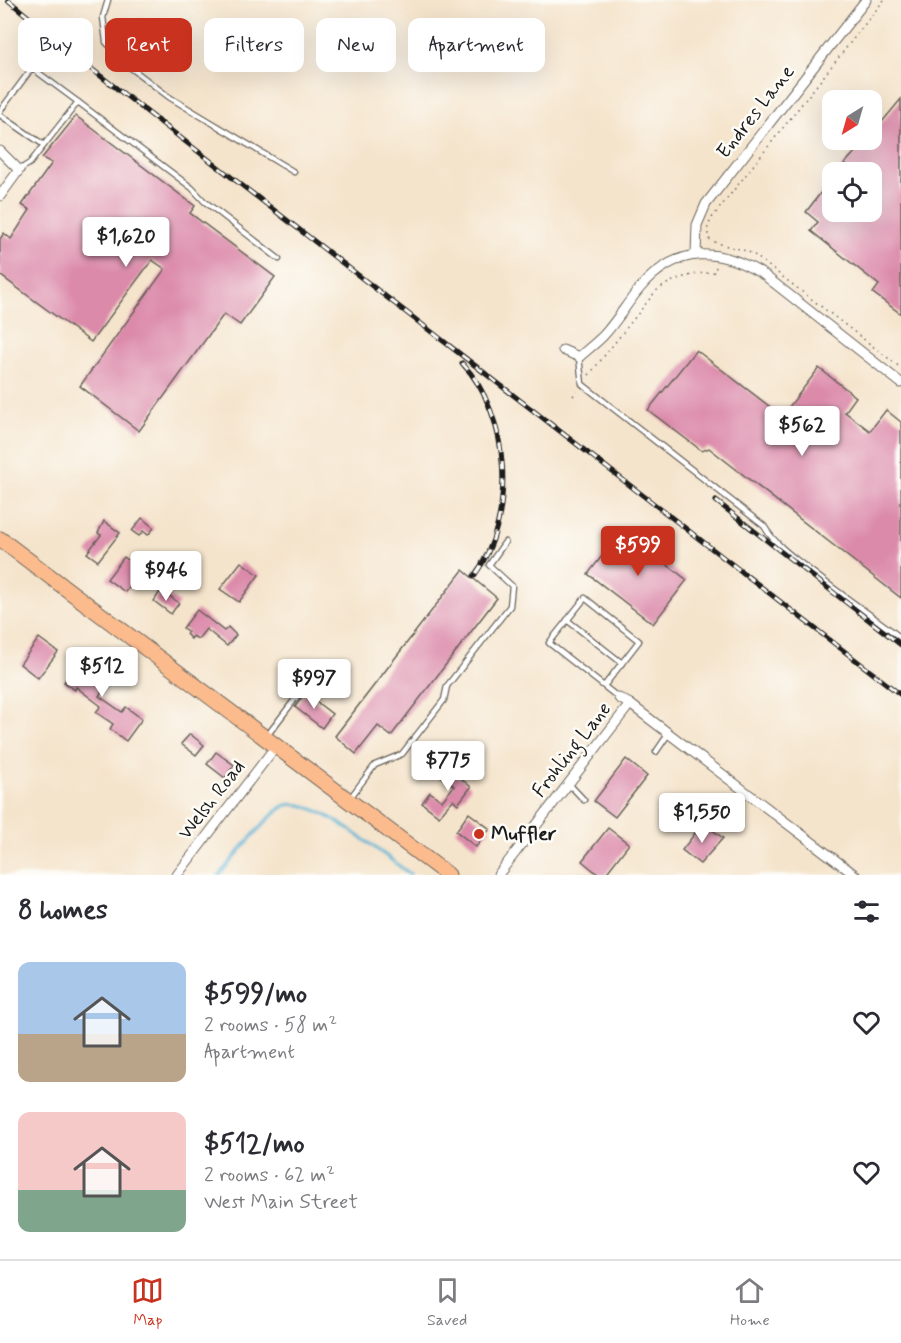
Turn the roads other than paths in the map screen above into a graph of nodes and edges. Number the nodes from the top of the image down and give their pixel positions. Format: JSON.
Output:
{"nodes":[{"id":1,"x":108,"y":0,"type":"edge"},
{"id":2,"x":866,"y":0,"type":"edge"},
{"id":3,"x":78,"y":102,"type":"junction"},
{"id":4,"x":0,"y":113,"type":"edge"},
{"id":5,"x":44,"y":145,"type":"junction"},
{"id":6,"x":0,"y":151,"type":"edge"},
{"id":7,"x":19,"y":170,"type":"junction"},
{"id":8,"x":294,"y":172,"type":"dead end"},
{"id":9,"x":0,"y":196,"type":"edge"},
{"id":10,"x":696,"y":255,"type":"junction"},
{"id":11,"x":279,"y":259,"type":"dead end"},
{"id":12,"x":563,"y":350,"type":"dead end"},
{"id":13,"x":579,"y":357,"type":"junction"},
{"id":14,"x":901,"y":383,"type":"edge"},
{"id":15,"x":0,"y":539,"type":"edge"},
{"id":16,"x":505,"y":542,"type":"dead end"},
{"id":17,"x":567,"y":620,"type":"junction"},
{"id":18,"x":901,"y":638,"type":"edge"},
{"id":19,"x":622,"y":663,"type":"junction"},
{"id":20,"x":312,"y":677,"type":"dead end"},
{"id":21,"x":604,"y":686,"type":"junction"},
{"id":22,"x":619,"y":698,"type":"joint"},
{"id":23,"x":630,"y":704,"type":"junction"},
{"id":24,"x":669,"y":733,"type":"junction"},
{"id":25,"x":271,"y":742,"type":"junction"},
{"id":26,"x":656,"y":752,"type":"dead end"},
{"id":27,"x":568,"y":784,"type":"junction"},
{"id":28,"x":348,"y":800,"type":"junction"},
{"id":29,"x":584,"y":800,"type":"dead end"},
{"id":30,"x":177,"y":875,"type":"edge"},
{"id":31,"x":448,"y":875,"type":"edge"},
{"id":32,"x":498,"y":875,"type":"edge"},
{"id":33,"x":855,"y":875,"type":"edge"}],
"edges":[{"from":1,"to":8,"type":"lane"},
{"from":2,"to":10,"type":"street","name":"Endres Lane"},
{"from":3,"to":4,"type":"lane"},
{"from":3,"to":5,"type":"lane"},
{"from":3,"to":11,"type":"lane"},
{"from":4,"to":5,"type":"lane"},
{"from":5,"to":7,"type":"lane"},
{"from":6,"to":7,"type":"street"},
{"from":7,"to":9,"type":"street"},
{"from":10,"to":13,"type":"street"},
{"from":10,"to":14,"type":"street"},
{"from":12,"to":13,"type":"street"},
{"from":13,"to":18,"type":"lane"},
{"from":15,"to":25,"type":"main road"},
{"from":16,"to":28,"type":"lane"},
{"from":17,"to":19,"type":"lane"},
{"from":17,"to":19,"type":"lane"},
{"from":17,"to":21,"type":"lane"},
{"from":19,"to":21,"type":"lane"},
{"from":20,"to":25,"type":"lane"},
{"from":21,"to":22,"type":"lane"},
{"from":22,"to":23,"type":"street"},
{"from":23,"to":24,"type":"street"},
{"from":23,"to":27,"type":"street","name":"Frohling Lane"},
{"from":24,"to":26,"type":"lane"},
{"from":24,"to":33,"type":"street"},
{"from":25,"to":28,"type":"main road"},
{"from":25,"to":30,"type":"street","name":"Welsh Road"},
{"from":27,"to":29,"type":"lane"},
{"from":27,"to":32,"type":"street","name":"Frohling Lane"},
{"from":28,"to":31,"type":"main road"}]}
